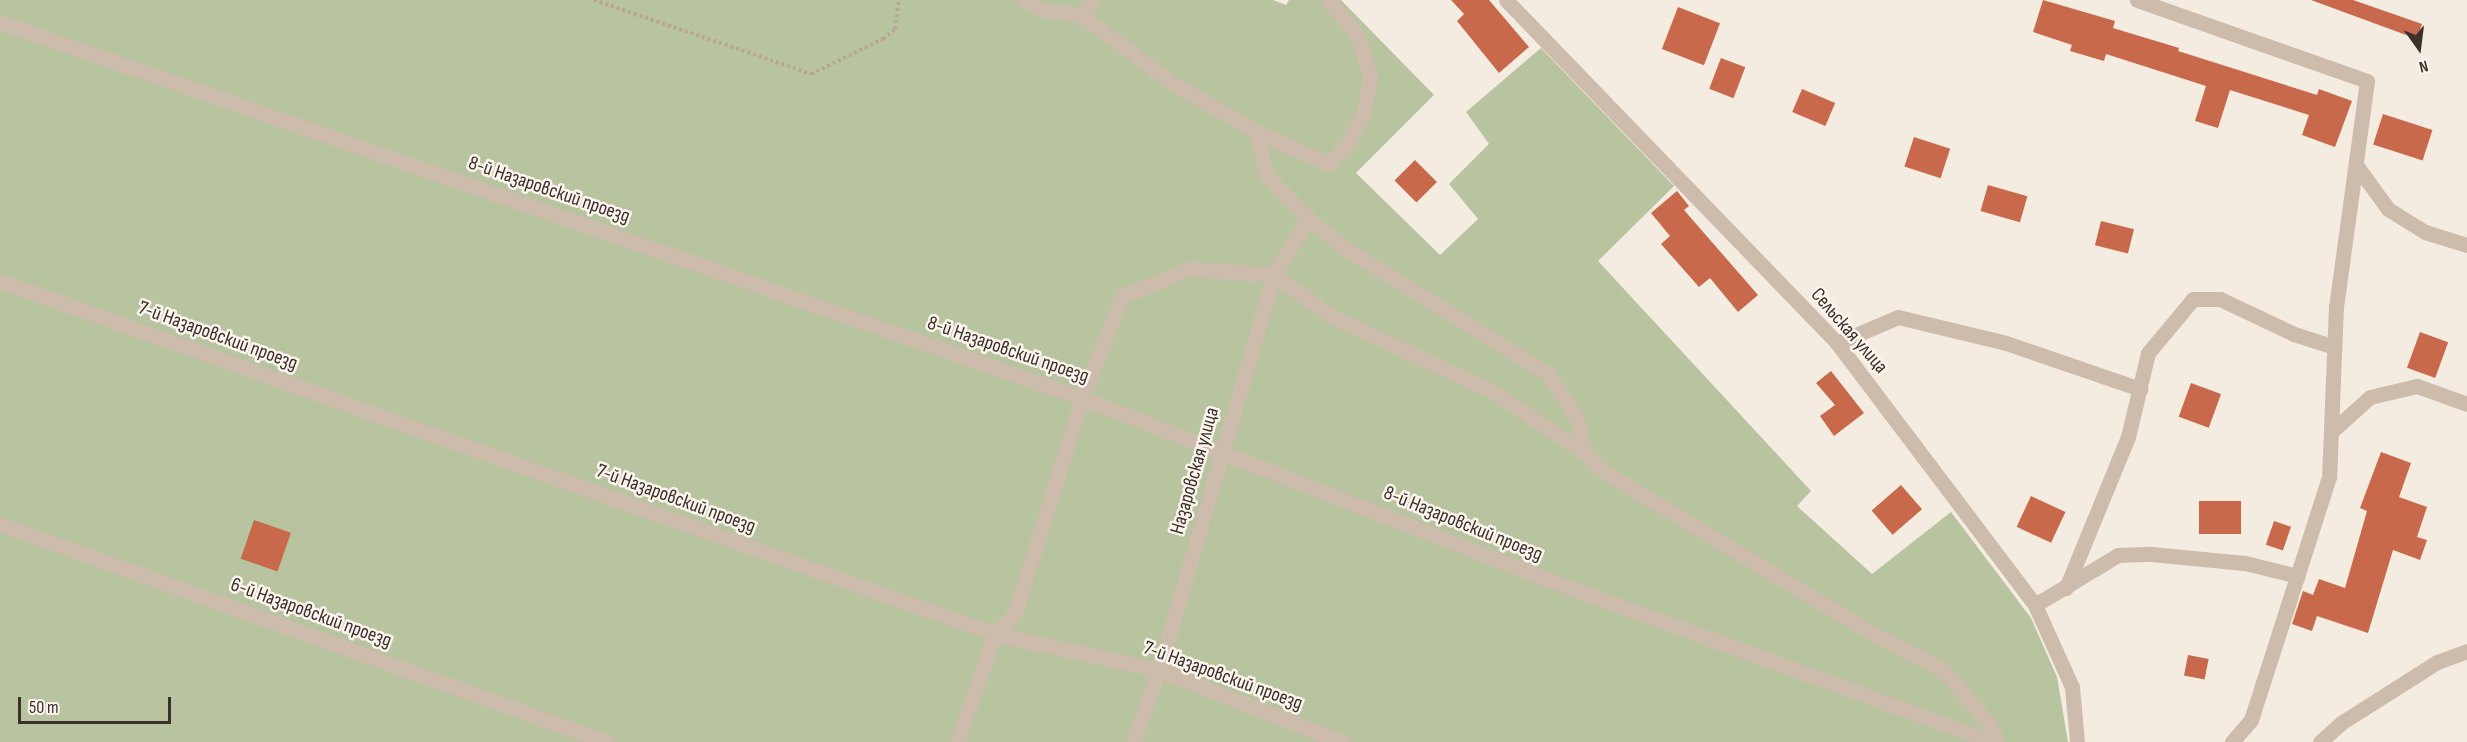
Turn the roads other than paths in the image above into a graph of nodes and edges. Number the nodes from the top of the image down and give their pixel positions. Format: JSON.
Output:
{"nodes":[{"id":1,"x":1023,"y":0,"type":"edge"},
{"id":2,"x":1092,"y":0,"type":"edge"},
{"id":3,"x":1328,"y":0,"type":"edge"},
{"id":4,"x":1506,"y":0,"type":"edge"},
{"id":5,"x":2137,"y":0,"type":"edge"},
{"id":6,"x":1082,"y":16,"type":"junction"},
{"id":7,"x":0,"y":22,"type":"edge"},
{"id":8,"x":1257,"y":132,"type":"junction"},
{"id":9,"x":2356,"y":165,"type":"junction"},
{"id":10,"x":1308,"y":218,"type":"junction"},
{"id":11,"x":2467,"y":245,"type":"edge"},
{"id":12,"x":1274,"y":275,"type":"junction"},
{"id":13,"x":0,"y":281,"type":"edge"},
{"id":14,"x":1837,"y":343,"type":"junction"},
{"id":15,"x":2334,"y":347,"type":"junction"},
{"id":16,"x":2140,"y":388,"type":"junction"},
{"id":17,"x":1082,"y":398,"type":"junction"},
{"id":18,"x":2467,"y":404,"type":"edge"},
{"id":19,"x":2331,"y":432,"type":"junction"},
{"id":20,"x":1223,"y":452,"type":"junction"},
{"id":21,"x":1585,"y":453,"type":"junction"},
{"id":22,"x":0,"y":524,"type":"edge"},
{"id":23,"x":2297,"y":576,"type":"junction"},
{"id":24,"x":2066,"y":588,"type":"junction"},
{"id":25,"x":2035,"y":605,"type":"junction"},
{"id":26,"x":995,"y":634,"type":"junction"},
{"id":27,"x":2467,"y":651,"type":"edge"},
{"id":28,"x":1159,"y":670,"type":"junction"},
{"id":29,"x":607,"y":742,"type":"edge"},
{"id":30,"x":957,"y":742,"type":"edge"},
{"id":31,"x":1133,"y":742,"type":"edge"},
{"id":32,"x":1342,"y":742,"type":"edge"},
{"id":33,"x":1995,"y":742,"type":"edge"},
{"id":34,"x":2077,"y":742,"type":"edge"},
{"id":35,"x":2232,"y":742,"type":"edge"},
{"id":36,"x":2320,"y":742,"type":"edge"}],
"edges":[{"from":1,"to":6,"type":"street"},
{"from":2,"to":6,"type":"street"},
{"from":3,"to":8,"type":"street"},
{"from":4,"to":14,"type":"street","name":"Сельская улица"},
{"from":5,"to":9,"type":"street"},
{"from":6,"to":8,"type":"street"},
{"from":7,"to":17,"type":"street","name":"8-й Назаровский проезд"},
{"from":8,"to":10,"type":"street"},
{"from":9,"to":11,"type":"street"},
{"from":9,"to":15,"type":"street"},
{"from":10,"to":12,"type":"street","name":"Назаровская улица"},
{"from":10,"to":21,"type":"street"},
{"from":12,"to":17,"type":"street"},
{"from":12,"to":20,"type":"street","name":"Назаровская улица"},
{"from":12,"to":21,"type":"street"},
{"from":13,"to":26,"type":"street","name":"7-й Назаровский проезд"},
{"from":14,"to":16,"type":"street"},
{"from":14,"to":25,"type":"street","name":"Сельская улица"},
{"from":15,"to":16,"type":"street"},
{"from":15,"to":19,"type":"street"},
{"from":16,"to":24,"type":"street"},
{"from":17,"to":20,"type":"street","name":"8-й Назаровский проезд"},
{"from":17,"to":26,"type":"street"},
{"from":18,"to":19,"type":"street"},
{"from":19,"to":23,"type":"street"},
{"from":20,"to":28,"type":"street","name":"Назаровская улица"},
{"from":20,"to":33,"type":"street","name":"8-й Назаровский проезд"},
{"from":21,"to":33,"type":"street"},
{"from":22,"to":29,"type":"street","name":"6-й Назаровский проезд"},
{"from":23,"to":24,"type":"street"},
{"from":23,"to":35,"type":"street"},
{"from":24,"to":25,"type":"street"},
{"from":25,"to":34,"type":"street","name":"Сельская улица"},
{"from":26,"to":28,"type":"street","name":"7-й Назаровский проезд"},
{"from":26,"to":30,"type":"street"},
{"from":27,"to":36,"type":"street"},
{"from":28,"to":31,"type":"street","name":"Назаровская улица"},
{"from":28,"to":32,"type":"street","name":"7-й Назаровский проезд"}]}
